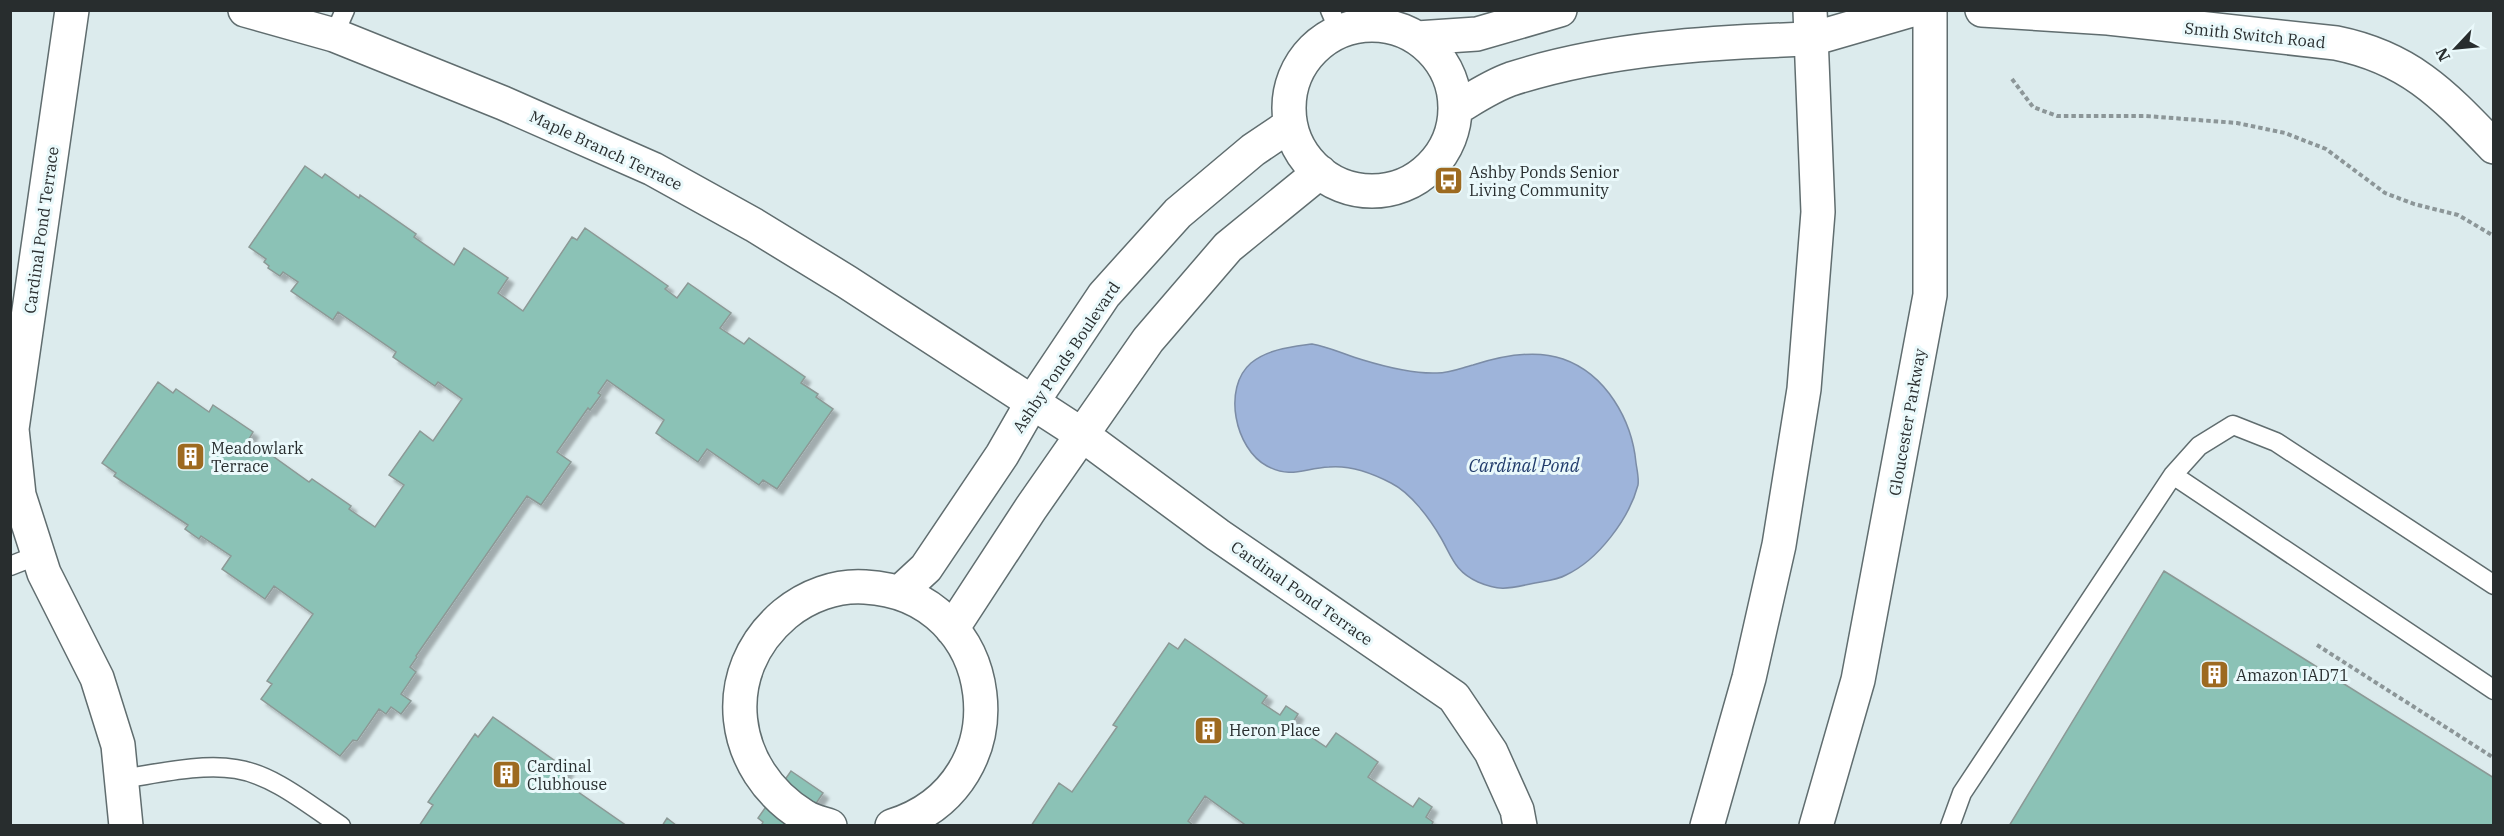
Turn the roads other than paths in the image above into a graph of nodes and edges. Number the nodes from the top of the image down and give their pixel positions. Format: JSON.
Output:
{"nodes":[{"id":1,"x":72,"y":10,"type":"edge"},
{"id":2,"x":245,"y":10,"type":"edge"},
{"id":3,"x":1560,"y":10,"type":"edge"},
{"id":4,"x":1912,"y":10,"type":"edge"},
{"id":5,"x":1930,"y":10,"type":"edge"},
{"id":6,"x":1982,"y":10,"type":"edge"},
{"id":7,"x":1334,"y":21,"type":"edge"},
{"id":8,"x":339,"y":23,"type":"edge"},
{"id":9,"x":1811,"y":25,"type":"edge"},
{"id":10,"x":1417,"y":38,"type":"junction"},
{"id":11,"x":1455,"y":109,"type":"junction"},
{"id":12,"x":1290,"y":125,"type":"junction"},
{"id":13,"x":2493,"y":147,"type":"edge"},
{"id":14,"x":1320,"y":172,"type":"junction"},
{"id":15,"x":1033,"y":401,"type":"junction"},
{"id":16,"x":1081,"y":434,"type":"junction"},
{"id":17,"x":2173,"y":475,"type":"junction"},
{"id":18,"x":24,"y":561,"type":"edge"},
{"id":19,"x":2493,"y":585,"type":"edge"},
{"id":20,"x":899,"y":593,"type":"junction"},
{"id":21,"x":952,"y":629,"type":"junction"},
{"id":22,"x":2493,"y":690,"type":"edge"},
{"id":23,"x":121,"y":779,"type":"junction"},
{"id":24,"x":126,"y":825,"type":"edge"},
{"id":25,"x":341,"y":825,"type":"edge"},
{"id":26,"x":830,"y":825,"type":"edge"},
{"id":27,"x":892,"y":825,"type":"edge"},
{"id":28,"x":1520,"y":825,"type":"edge"},
{"id":29,"x":1707,"y":825,"type":"edge"},
{"id":30,"x":1816,"y":825,"type":"edge"},
{"id":31,"x":1950,"y":825,"type":"edge"}],
"edges":[{"from":1,"to":18,"type":"street","name":"Cardinal Pond Terrace"},
{"from":2,"to":8,"type":"street","name":"Maple Branch Terrace"},
{"from":3,"to":10,"type":"street"},
{"from":4,"to":9,"type":"street"},
{"from":5,"to":30,"type":"street","name":"Gloucester Parkway"},
{"from":6,"to":13,"type":"street","name":"Smith Switch Road"},
{"from":7,"to":10,"type":"street"},
{"from":7,"to":12,"type":"street"},
{"from":8,"to":15,"type":"street","name":"Maple Branch Terrace"},
{"from":9,"to":11,"type":"street"},
{"from":9,"to":29,"type":"street"},
{"from":10,"to":11,"type":"street"},
{"from":11,"to":14,"type":"street"},
{"from":12,"to":14,"type":"street"},
{"from":12,"to":15,"type":"street","name":"Ashby Ponds Boulevard"},
{"from":14,"to":16,"type":"street"},
{"from":15,"to":16,"type":"street","name":"Cardinal Pond Terrace"},
{"from":15,"to":20,"type":"street","name":"Ashby Ponds Boulevard"},
{"from":16,"to":21,"type":"street"},
{"from":16,"to":28,"type":"street","name":"Cardinal Pond Terrace"},
{"from":17,"to":19,"type":"lane"},
{"from":17,"to":22,"type":"lane"},
{"from":17,"to":31,"type":"lane"},
{"from":18,"to":23,"type":"street","name":"Cardinal Pond Terrace"},
{"from":20,"to":21,"type":"street"},
{"from":20,"to":26,"type":"street"},
{"from":21,"to":27,"type":"street"},
{"from":23,"to":24,"type":"street","name":"Cardinal Pond Terrace"},
{"from":23,"to":25,"type":"lane"}]}
